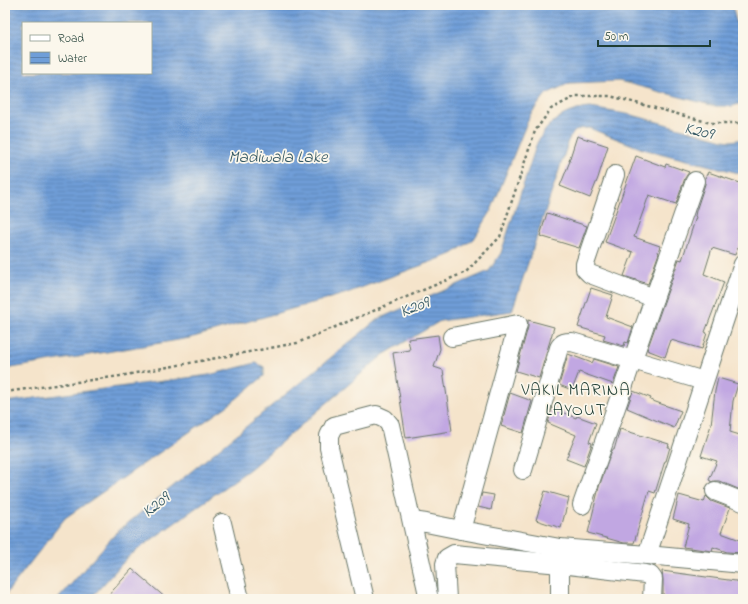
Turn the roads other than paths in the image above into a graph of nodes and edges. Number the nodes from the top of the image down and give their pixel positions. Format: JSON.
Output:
{"nodes":[{"id":1,"x":615,"y":174,"type":"dead end"},
{"id":2,"x":695,"y":181,"type":"dead end"},
{"id":3,"x":743,"y":264,"type":"edge"},
{"id":4,"x":654,"y":298,"type":"junction"},
{"id":5,"x":452,"y":337,"type":"dead end"},
{"id":6,"x":633,"y":360,"type":"junction"},
{"id":7,"x":704,"y":381,"type":"junction"},
{"id":8,"x":523,"y":470,"type":"dead end"},
{"id":9,"x":715,"y":491,"type":"dead end"},
{"id":10,"x":743,"y":502,"type":"edge"},
{"id":11,"x":582,"y":505,"type":"dead end"},
{"id":12,"x":412,"y":521,"type":"junction"},
{"id":13,"x":222,"y":523,"type":"dead end"},
{"id":14,"x":461,"y":530,"type":"junction"},
{"id":15,"x":647,"y":555,"type":"junction"},
{"id":16,"x":560,"y":556,"type":"junction"},
{"id":17,"x":743,"y":564,"type":"edge"},
{"id":18,"x":240,"y":599,"type":"edge"},
{"id":19,"x":365,"y":599,"type":"edge"},
{"id":20,"x":429,"y":599,"type":"edge"},
{"id":21,"x":447,"y":599,"type":"edge"},
{"id":22,"x":560,"y":599,"type":"edge"},
{"id":23,"x":652,"y":599,"type":"edge"}],
"edges":[{"from":1,"to":4,"type":"street"},
{"from":2,"to":4,"type":"street"},
{"from":3,"to":7,"type":"street"},
{"from":4,"to":6,"type":"street"},
{"from":5,"to":14,"type":"street"},
{"from":6,"to":7,"type":"street"},
{"from":6,"to":8,"type":"street"},
{"from":6,"to":11,"type":"street"},
{"from":7,"to":15,"type":"street"},
{"from":9,"to":10,"type":"street"},
{"from":12,"to":14,"type":"street"},
{"from":12,"to":19,"type":"street"},
{"from":12,"to":20,"type":"street"},
{"from":13,"to":18,"type":"street"},
{"from":14,"to":16,"type":"street"},
{"from":15,"to":16,"type":"street"},
{"from":15,"to":17,"type":"street"},
{"from":16,"to":21,"type":"street"},
{"from":16,"to":22,"type":"street"},
{"from":16,"to":23,"type":"street"}]}
